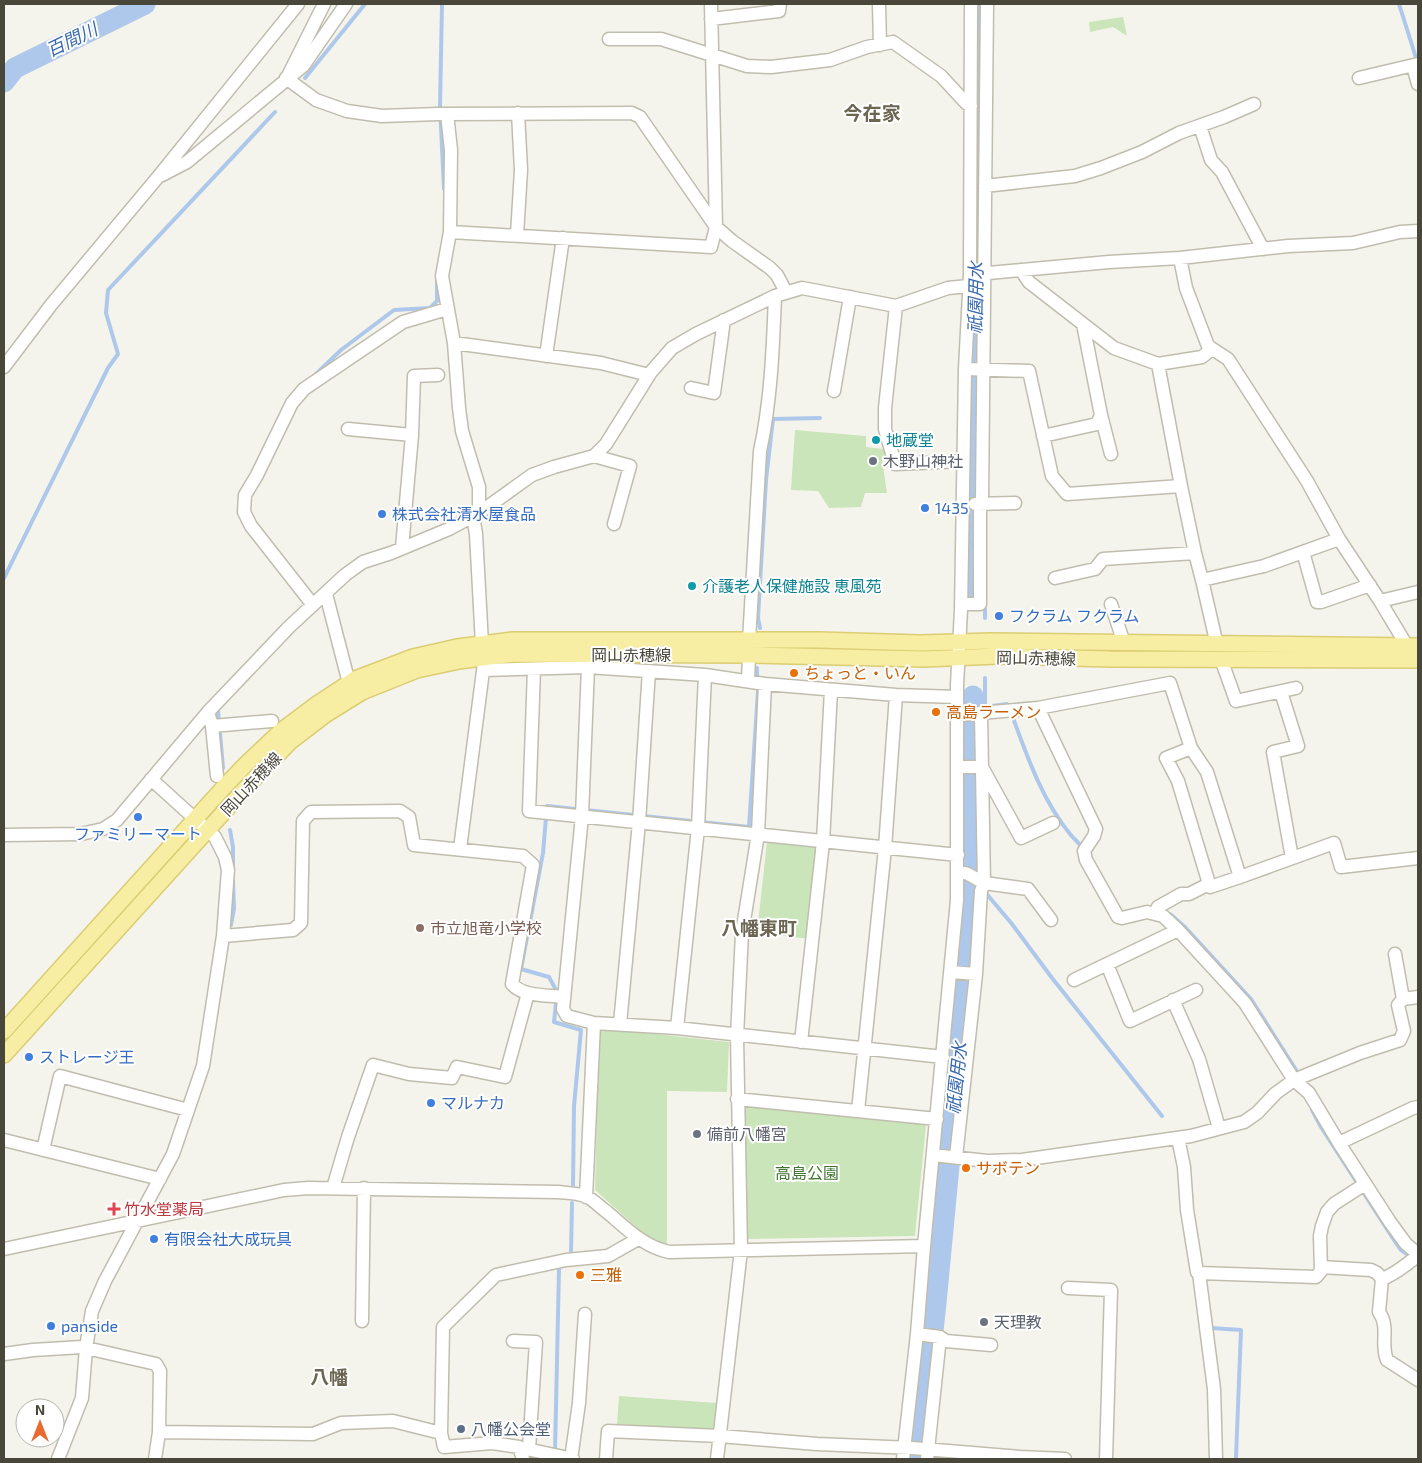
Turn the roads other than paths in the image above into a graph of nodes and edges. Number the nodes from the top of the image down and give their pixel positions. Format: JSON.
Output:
{"nodes":[{"id":1,"x":298,"y":4,"type":"edge"},
{"id":2,"x":324,"y":4,"type":"edge"},
{"id":3,"x":346,"y":4,"type":"edge"},
{"id":4,"x":710,"y":4,"type":"edge"},
{"id":5,"x":780,"y":4,"type":"edge"},
{"id":6,"x":879,"y":4,"type":"edge"},
{"id":7,"x":971,"y":4,"type":"edge"},
{"id":8,"x":987,"y":4,"type":"edge"},
{"id":9,"x":711,"y":18,"type":"junction"},
{"id":10,"x":609,"y":39,"type":"dead end"},
{"id":11,"x":880,"y":44,"type":"junction"},
{"id":12,"x":711,"y":54,"type":"junction"},
{"id":13,"x":1416,"y":65,"type":"edge"},
{"id":14,"x":286,"y":78,"type":"junction"},
{"id":15,"x":1359,"y":78,"type":"dead end"},
{"id":16,"x":1418,"y":84,"type":"edge"},
{"id":17,"x":1254,"y":104,"type":"dead end"},
{"id":18,"x":971,"y":106,"type":"junction"},
{"id":19,"x":443,"y":114,"type":"junction"},
{"id":20,"x":518,"y":114,"type":"junction"},
{"id":21,"x":1200,"y":126,"type":"junction"},
{"id":22,"x":979,"y":127,"type":"junction"},
{"id":23,"x":158,"y":178,"type":"junction"},
{"id":24,"x":985,"y":186,"type":"junction"},
{"id":25,"x":716,"y":226,"type":"junction"},
{"id":26,"x":1418,"y":231,"type":"edge"},
{"id":27,"x":450,"y":232,"type":"junction"},
{"id":28,"x":517,"y":235,"type":"junction"},
{"id":29,"x":563,"y":238,"type":"junction"},
{"id":30,"x":1262,"y":249,"type":"junction"},
{"id":31,"x":1180,"y":258,"type":"junction"},
{"id":32,"x":1021,"y":270,"type":"junction"},
{"id":33,"x":976,"y":276,"type":"junction"},
{"id":34,"x":780,"y":294,"type":"junction"},
{"id":35,"x":850,"y":297,"type":"junction"},
{"id":36,"x":896,"y":306,"type":"junction"},
{"id":37,"x":447,"y":309,"type":"junction"},
{"id":38,"x":724,"y":320,"type":"junction"},
{"id":39,"x":1083,"y":324,"type":"junction"},
{"id":40,"x":454,"y":343,"type":"junction"},
{"id":41,"x":1212,"y":349,"type":"junction"},
{"id":42,"x":546,"y":356,"type":"junction"},
{"id":43,"x":1158,"y":364,"type":"junction"},
{"id":44,"x":4,"y":367,"type":"edge"},
{"id":45,"x":974,"y":369,"type":"junction"},
{"id":46,"x":438,"y":375,"type":"dead end"},
{"id":47,"x":649,"y":375,"type":"junction"},
{"id":48,"x":691,"y":388,"type":"dead end"},
{"id":49,"x":834,"y":391,"type":"dead end"},
{"id":50,"x":1101,"y":415,"type":"junction"},
{"id":51,"x":348,"y":429,"type":"dead end"},
{"id":52,"x":412,"y":435,"type":"junction"},
{"id":53,"x":1043,"y":436,"type":"junction"},
{"id":54,"x":1111,"y":454,"type":"dead end"},
{"id":55,"x":594,"y":456,"type":"junction"},
{"id":56,"x":963,"y":461,"type":"junction"},
{"id":57,"x":1181,"y":486,"type":"junction"},
{"id":58,"x":1015,"y":503,"type":"dead end"},
{"id":59,"x":973,"y":504,"type":"junction"},
{"id":60,"x":476,"y":514,"type":"junction"},
{"id":61,"x":614,"y":524,"type":"dead end"},
{"id":62,"x":1339,"y":539,"type":"junction"},
{"id":63,"x":402,"y":548,"type":"junction"},
{"id":64,"x":1303,"y":552,"type":"junction"},
{"id":65,"x":1194,"y":553,"type":"junction"},
{"id":66,"x":1055,"y":578,"type":"dead end"},
{"id":67,"x":1202,"y":580,"type":"junction"},
{"id":68,"x":1370,"y":585,"type":"junction"},
{"id":69,"x":1418,"y":592,"type":"edge"},
{"id":70,"x":326,"y":594,"type":"junction"},
{"id":71,"x":1380,"y":601,"type":"junction"},
{"id":72,"x":962,"y":604,"type":"junction"},
{"id":73,"x":1111,"y":604,"type":"dead end"},
{"id":74,"x":313,"y":605,"type":"junction"},
{"id":75,"x":960,"y":642,"type":"junction"},
{"id":76,"x":1124,"y":643,"type":"junction"},
{"id":77,"x":749,"y":648,"type":"junction"},
{"id":78,"x":1219,"y":652,"type":"junction"},
{"id":79,"x":1415,"y":656,"type":"edge"},
{"id":80,"x":483,"y":657,"type":"junction"},
{"id":81,"x":959,"y":658,"type":"junction"},
{"id":82,"x":588,"y":668,"type":"junction"},
{"id":83,"x":534,"y":669,"type":"junction"},
{"id":84,"x":649,"y":672,"type":"junction"},
{"id":85,"x":705,"y":675,"type":"junction"},
{"id":86,"x":748,"y":681,"type":"junction"},
{"id":87,"x":349,"y":684,"type":"junction"},
{"id":88,"x":765,"y":684,"type":"junction"},
{"id":89,"x":1296,"y":688,"type":"dead end"},
{"id":90,"x":831,"y":690,"type":"junction"},
{"id":91,"x":1281,"y":692,"type":"junction"},
{"id":92,"x":896,"y":695,"type":"junction"},
{"id":93,"x":957,"y":697,"type":"junction"},
{"id":94,"x":213,"y":707,"type":"junction"},
{"id":95,"x":1038,"y":708,"type":"junction"},
{"id":96,"x":970,"y":714,"type":"junction"},
{"id":97,"x":272,"y":721,"type":"dead end"},
{"id":98,"x":217,"y":726,"type":"junction"},
{"id":99,"x":1191,"y":748,"type":"junction"},
{"id":100,"x":957,"y":767,"type":"junction"},
{"id":101,"x":977,"y":767,"type":"junction"},
{"id":102,"x":217,"y":776,"type":"dead end"},
{"id":103,"x":151,"y":779,"type":"junction"},
{"id":104,"x":583,"y":812,"type":"junction"},
{"id":105,"x":196,"y":818,"type":"junction"},
{"id":106,"x":640,"y":818,"type":"junction"},
{"id":107,"x":1053,"y":823,"type":"dead end"},
{"id":108,"x":698,"y":824,"type":"junction"},
{"id":109,"x":208,"y":831,"type":"junction"},
{"id":110,"x":758,"y":834,"type":"junction"},
{"id":111,"x":4,"y":835,"type":"edge"},
{"id":112,"x":823,"y":842,"type":"junction"},
{"id":113,"x":885,"y":848,"type":"junction"},
{"id":114,"x":460,"y":850,"type":"junction"},
{"id":115,"x":958,"y":855,"type":"junction"},
{"id":116,"x":1292,"y":858,"type":"junction"},
{"id":117,"x":1418,"y":858,"type":"edge"},
{"id":118,"x":963,"y":872,"type":"junction"},
{"id":119,"x":1240,"y":877,"type":"junction"},
{"id":120,"x":1209,"y":884,"type":"junction"},
{"id":121,"x":982,"y":885,"type":"junction"},
{"id":122,"x":1156,"y":910,"type":"junction"},
{"id":123,"x":1051,"y":920,"type":"dead end"},
{"id":124,"x":1178,"y":930,"type":"junction"},
{"id":125,"x":223,"y":936,"type":"junction"},
{"id":126,"x":1395,"y":954,"type":"dead end"},
{"id":127,"x":1107,"y":964,"type":"junction"},
{"id":128,"x":966,"y":973,"type":"junction"},
{"id":129,"x":1074,"y":980,"type":"dead end"},
{"id":130,"x":1196,"y":990,"type":"dead end"},
{"id":131,"x":528,"y":993,"type":"junction"},
{"id":132,"x":564,"y":997,"type":"junction"},
{"id":133,"x":1418,"y":997,"type":"edge"},
{"id":134,"x":1404,"y":999,"type":"junction"},
{"id":135,"x":1173,"y":1000,"type":"junction"},
{"id":136,"x":594,"y":1022,"type":"junction"},
{"id":137,"x":620,"y":1024,"type":"junction"},
{"id":138,"x":677,"y":1028,"type":"junction"},
{"id":139,"x":4,"y":1031,"type":"edge"},
{"id":140,"x":737,"y":1036,"type":"junction"},
{"id":141,"x":801,"y":1042,"type":"junction"},
{"id":142,"x":865,"y":1050,"type":"junction"},
{"id":143,"x":4,"y":1054,"type":"edge"},
{"id":144,"x":943,"y":1056,"type":"junction"},
{"id":145,"x":1294,"y":1080,"type":"junction"},
{"id":146,"x":737,"y":1099,"type":"junction"},
{"id":147,"x":1418,"y":1108,"type":"edge"},
{"id":148,"x":188,"y":1110,"type":"junction"},
{"id":149,"x":858,"y":1111,"type":"junction"},
{"id":150,"x":936,"y":1119,"type":"junction"},
{"id":151,"x":1219,"y":1128,"type":"junction"},
{"id":152,"x":1178,"y":1138,"type":"junction"},
{"id":153,"x":4,"y":1140,"type":"edge"},
{"id":154,"x":1339,"y":1143,"type":"junction"},
{"id":155,"x":43,"y":1150,"type":"junction"},
{"id":156,"x":947,"y":1156,"type":"junction"},
{"id":157,"x":160,"y":1179,"type":"junction"},
{"id":158,"x":1362,"y":1186,"type":"junction"},
{"id":159,"x":333,"y":1188,"type":"junction"},
{"id":160,"x":364,"y":1188,"type":"junction"},
{"id":161,"x":586,"y":1197,"type":"junction"},
{"id":162,"x":136,"y":1222,"type":"junction"},
{"id":163,"x":638,"y":1239,"type":"junction"},
{"id":164,"x":924,"y":1246,"type":"junction"},
{"id":165,"x":4,"y":1249,"type":"edge"},
{"id":166,"x":741,"y":1250,"type":"junction"},
{"id":167,"x":1416,"y":1257,"type":"edge"},
{"id":168,"x":1321,"y":1267,"type":"junction"},
{"id":169,"x":1199,"y":1273,"type":"junction"},
{"id":170,"x":1382,"y":1279,"type":"junction"},
{"id":171,"x":1068,"y":1288,"type":"dead end"},
{"id":172,"x":586,"y":1314,"type":"dead end"},
{"id":173,"x":362,"y":1320,"type":"dead end"},
{"id":174,"x":930,"y":1336,"type":"junction"},
{"id":175,"x":513,"y":1341,"type":"dead end"},
{"id":176,"x":992,"y":1345,"type":"dead end"},
{"id":177,"x":86,"y":1348,"type":"junction"},
{"id":178,"x":4,"y":1354,"type":"edge"},
{"id":179,"x":1418,"y":1380,"type":"edge"},
{"id":180,"x":159,"y":1432,"type":"junction"},
{"id":181,"x":441,"y":1433,"type":"junction"},
{"id":182,"x":720,"y":1436,"type":"junction"},
{"id":183,"x":524,"y":1452,"type":"edge"},
{"id":184,"x":906,"y":1452,"type":"edge"},
{"id":185,"x":928,"y":1452,"type":"edge"},
{"id":186,"x":445,"y":1453,"type":"edge"},
{"id":187,"x":1020,"y":1458,"type":"edge"},
{"id":188,"x":58,"y":1459,"type":"edge"},
{"id":189,"x":155,"y":1459,"type":"edge"},
{"id":190,"x":572,"y":1459,"type":"edge"},
{"id":191,"x":606,"y":1459,"type":"edge"},
{"id":192,"x":717,"y":1459,"type":"edge"},
{"id":193,"x":1065,"y":1459,"type":"edge"},
{"id":194,"x":1106,"y":1459,"type":"edge"},
{"id":195,"x":1216,"y":1459,"type":"edge"}],
"edges":[{"from":1,"to":23,"type":"street"},
{"from":2,"to":14,"type":"street"},
{"from":3,"to":14,"type":"street"},
{"from":4,"to":9,"type":"street"},
{"from":5,"to":9,"type":"street"},
{"from":6,"to":11,"type":"street"},
{"from":7,"to":18,"type":"street"},
{"from":8,"to":22,"type":"street"},
{"from":9,"to":12,"type":"street"},
{"from":10,"to":12,"type":"street"},
{"from":11,"to":12,"type":"street"},
{"from":11,"to":18,"type":"street"},
{"from":12,"to":25,"type":"street"},
{"from":13,"to":15,"type":"street"},
{"from":13,"to":16,"type":"street"},
{"from":14,"to":19,"type":"street"},
{"from":14,"to":23,"type":"street"},
{"from":17,"to":21,"type":"street"},
{"from":18,"to":22,"type":"street"},
{"from":19,"to":20,"type":"street"},
{"from":19,"to":27,"type":"street"},
{"from":20,"to":25,"type":"street"},
{"from":20,"to":28,"type":"street"},
{"from":21,"to":24,"type":"street"},
{"from":21,"to":30,"type":"street"},
{"from":22,"to":24,"type":"street"},
{"from":22,"to":33,"type":"street"},
{"from":23,"to":44,"type":"street"},
{"from":24,"to":33,"type":"street"},
{"from":25,"to":29,"type":"street"},
{"from":25,"to":34,"type":"street"},
{"from":26,"to":30,"type":"street"},
{"from":27,"to":28,"type":"street"},
{"from":27,"to":37,"type":"street"},
{"from":28,"to":29,"type":"street"},
{"from":29,"to":42,"type":"street"},
{"from":30,"to":31,"type":"street"},
{"from":31,"to":32,"type":"street"},
{"from":31,"to":41,"type":"street"},
{"from":32,"to":33,"type":"street"},
{"from":32,"to":39,"type":"street"},
{"from":33,"to":36,"type":"street"},
{"from":33,"to":45,"type":"street"},
{"from":33,"to":45,"type":"street"},
{"from":34,"to":35,"type":"street"},
{"from":34,"to":38,"type":"street"},
{"from":34,"to":77,"type":"street"},
{"from":35,"to":36,"type":"street"},
{"from":35,"to":49,"type":"street"},
{"from":36,"to":56,"type":"street"},
{"from":37,"to":40,"type":"street"},
{"from":37,"to":74,"type":"street"},
{"from":38,"to":47,"type":"street"},
{"from":38,"to":48,"type":"street"},
{"from":39,"to":43,"type":"street"},
{"from":39,"to":50,"type":"street"},
{"from":40,"to":42,"type":"street"},
{"from":40,"to":60,"type":"street"},
{"from":41,"to":43,"type":"street"},
{"from":41,"to":62,"type":"street"},
{"from":42,"to":47,"type":"street"},
{"from":43,"to":57,"type":"street"},
{"from":45,"to":53,"type":"street"},
{"from":45,"to":56,"type":"street"},
{"from":45,"to":59,"type":"street"},
{"from":46,"to":52,"type":"street"},
{"from":47,"to":55,"type":"street"},
{"from":50,"to":53,"type":"street"},
{"from":50,"to":54,"type":"street"},
{"from":51,"to":52,"type":"street"},
{"from":52,"to":63,"type":"street"},
{"from":53,"to":57,"type":"street"},
{"from":55,"to":60,"type":"street"},
{"from":55,"to":61,"type":"street"},
{"from":56,"to":59,"type":"street"},
{"from":57,"to":65,"type":"street"},
{"from":58,"to":59,"type":"street"},
{"from":59,"to":72,"type":"street"},
{"from":59,"to":72,"type":"street"},
{"from":60,"to":63,"type":"street"},
{"from":60,"to":80,"type":"street"},
{"from":62,"to":64,"type":"street"},
{"from":62,"to":68,"type":"street"},
{"from":63,"to":70,"type":"street"},
{"from":64,"to":67,"type":"street"},
{"from":64,"to":68,"type":"street"},
{"from":65,"to":66,"type":"street"},
{"from":65,"to":67,"type":"street"},
{"from":67,"to":78,"type":"street"},
{"from":68,"to":71,"type":"street"},
{"from":69,"to":71,"type":"street"},
{"from":70,"to":74,"type":"street"},
{"from":70,"to":87,"type":"street"},
{"from":71,"to":79,"type":"street"},
{"from":72,"to":75,"type":"street"},
{"from":73,"to":76,"type":"street"},
{"from":74,"to":94,"type":"street"},
{"from":75,"to":76,"type":"main road","name":"岡山赤穂線"},
{"from":75,"to":77,"type":"main road","name":"岡山赤穂線"},
{"from":75,"to":81,"type":"street"},
{"from":76,"to":78,"type":"main road","name":"岡山赤穂線"},
{"from":77,"to":80,"type":"main road","name":"岡山赤穂線"},
{"from":77,"to":81,"type":"main road","name":"岡山赤穂線"},
{"from":77,"to":86,"type":"street"},
{"from":78,"to":79,"type":"main road","name":"岡山赤穂線"},
{"from":78,"to":81,"type":"main road","name":"岡山赤穂線"},
{"from":78,"to":91,"type":"street"},
{"from":80,"to":83,"type":"street"},
{"from":80,"to":87,"type":"main road","name":"岡山赤穂線"},
{"from":80,"to":109,"type":"main road","name":"岡山赤穂線"},
{"from":80,"to":114,"type":"street"},
{"from":81,"to":93,"type":"street"},
{"from":82,"to":83,"type":"street"},
{"from":82,"to":84,"type":"street"},
{"from":82,"to":104,"type":"street"},
{"from":83,"to":104,"type":"street"},
{"from":84,"to":85,"type":"street"},
{"from":84,"to":106,"type":"street"},
{"from":85,"to":86,"type":"street"},
{"from":85,"to":108,"type":"street"},
{"from":86,"to":88,"type":"street"},
{"from":87,"to":105,"type":"main road","name":"岡山赤穂線"},
{"from":88,"to":90,"type":"street"},
{"from":88,"to":110,"type":"street"},
{"from":89,"to":91,"type":"street"},
{"from":90,"to":92,"type":"street"},
{"from":90,"to":112,"type":"street"},
{"from":91,"to":116,"type":"street"},
{"from":92,"to":93,"type":"street"},
{"from":92,"to":113,"type":"street"},
{"from":93,"to":96,"type":"street"},
{"from":94,"to":98,"type":"street"},
{"from":94,"to":103,"type":"street"},
{"from":95,"to":96,"type":"street"},
{"from":95,"to":99,"type":"street"},
{"from":95,"to":122,"type":"street"},
{"from":96,"to":100,"type":"street"},
{"from":96,"to":101,"type":"street"},
{"from":97,"to":98,"type":"street"},
{"from":98,"to":102,"type":"street"},
{"from":99,"to":119,"type":"street"},
{"from":99,"to":120,"type":"street"},
{"from":100,"to":101,"type":"street"},
{"from":100,"to":115,"type":"street"},
{"from":101,"to":107,"type":"street"},
{"from":101,"to":121,"type":"street"},
{"from":103,"to":105,"type":"street"},
{"from":103,"to":111,"type":"street"},
{"from":104,"to":106,"type":"street"},
{"from":104,"to":132,"type":"street"},
{"from":105,"to":109,"type":"street"},
{"from":105,"to":139,"type":"main road","name":"岡山赤穂線"},
{"from":106,"to":108,"type":"street"},
{"from":106,"to":137,"type":"street"},
{"from":108,"to":110,"type":"street"},
{"from":108,"to":138,"type":"street"},
{"from":109,"to":125,"type":"street"},
{"from":109,"to":143,"type":"main road","name":"岡山赤穂線"},
{"from":110,"to":112,"type":"street"},
{"from":110,"to":140,"type":"street"},
{"from":112,"to":113,"type":"street"},
{"from":112,"to":141,"type":"street"},
{"from":113,"to":115,"type":"street"},
{"from":113,"to":142,"type":"street"},
{"from":114,"to":125,"type":"street"},
{"from":114,"to":131,"type":"street"},
{"from":115,"to":118,"type":"street"},
{"from":116,"to":117,"type":"street"},
{"from":116,"to":119,"type":"street"},
{"from":118,"to":121,"type":"street"},
{"from":118,"to":128,"type":"street"},
{"from":119,"to":120,"type":"street"},
{"from":120,"to":122,"type":"street"},
{"from":121,"to":123,"type":"street"},
{"from":121,"to":128,"type":"street"},
{"from":122,"to":124,"type":"street"},
{"from":124,"to":127,"type":"street"},
{"from":124,"to":145,"type":"street"},
{"from":125,"to":148,"type":"street"},
{"from":126,"to":134,"type":"street"},
{"from":127,"to":129,"type":"street"},
{"from":127,"to":135,"type":"street"},
{"from":128,"to":144,"type":"street"},
{"from":128,"to":156,"type":"street"},
{"from":130,"to":135,"type":"street"},
{"from":131,"to":132,"type":"street"},
{"from":131,"to":159,"type":"street"},
{"from":132,"to":136,"type":"street"},
{"from":133,"to":134,"type":"street"},
{"from":134,"to":145,"type":"street"},
{"from":135,"to":151,"type":"street"},
{"from":136,"to":137,"type":"street"},
{"from":136,"to":161,"type":"street"},
{"from":137,"to":138,"type":"street"},
{"from":138,"to":140,"type":"street"},
{"from":140,"to":141,"type":"street"},
{"from":140,"to":146,"type":"street"},
{"from":141,"to":142,"type":"street"},
{"from":142,"to":144,"type":"street"},
{"from":142,"to":149,"type":"street"},
{"from":144,"to":150,"type":"street"},
{"from":145,"to":151,"type":"street"},
{"from":145,"to":154,"type":"street"},
{"from":146,"to":149,"type":"street"},
{"from":146,"to":166,"type":"street"},
{"from":147,"to":154,"type":"street"},
{"from":148,"to":155,"type":"street"},
{"from":148,"to":157,"type":"street"},
{"from":149,"to":150,"type":"street"},
{"from":150,"to":156,"type":"street"},
{"from":151,"to":152,"type":"street"},
{"from":152,"to":156,"type":"street"},
{"from":152,"to":169,"type":"street"},
{"from":153,"to":155,"type":"street"},
{"from":154,"to":158,"type":"street"},
{"from":155,"to":157,"type":"street"},
{"from":156,"to":164,"type":"street"},
{"from":157,"to":162,"type":"street"},
{"from":158,"to":167,"type":"street"},
{"from":158,"to":168,"type":"street"},
{"from":159,"to":160,"type":"street"},
{"from":159,"to":162,"type":"street"},
{"from":160,"to":161,"type":"street"},
{"from":160,"to":173,"type":"street"},
{"from":161,"to":163,"type":"street"},
{"from":162,"to":165,"type":"street"},
{"from":162,"to":177,"type":"street"},
{"from":163,"to":166,"type":"street"},
{"from":163,"to":181,"type":"street"},
{"from":164,"to":166,"type":"street"},
{"from":164,"to":174,"type":"street"},
{"from":166,"to":182,"type":"street"},
{"from":167,"to":170,"type":"street"},
{"from":168,"to":169,"type":"street"},
{"from":168,"to":170,"type":"street"},
{"from":169,"to":195,"type":"street"},
{"from":170,"to":179,"type":"street"},
{"from":171,"to":194,"type":"street"},
{"from":172,"to":190,"type":"street"},
{"from":174,"to":176,"type":"street"},
{"from":174,"to":184,"type":"street"},
{"from":174,"to":185,"type":"street"},
{"from":175,"to":183,"type":"street"},
{"from":177,"to":178,"type":"street"},
{"from":177,"to":180,"type":"street"},
{"from":177,"to":188,"type":"street"},
{"from":180,"to":181,"type":"street"},
{"from":180,"to":189,"type":"street"},
{"from":181,"to":186,"type":"street"},
{"from":182,"to":184,"type":"street"},
{"from":182,"to":191,"type":"street"},
{"from":182,"to":192,"type":"street"},
{"from":183,"to":186,"type":"street"},
{"from":183,"to":190,"type":"street"},
{"from":184,"to":185,"type":"street"},
{"from":185,"to":187,"type":"street"},
{"from":187,"to":193,"type":"street"}]}
